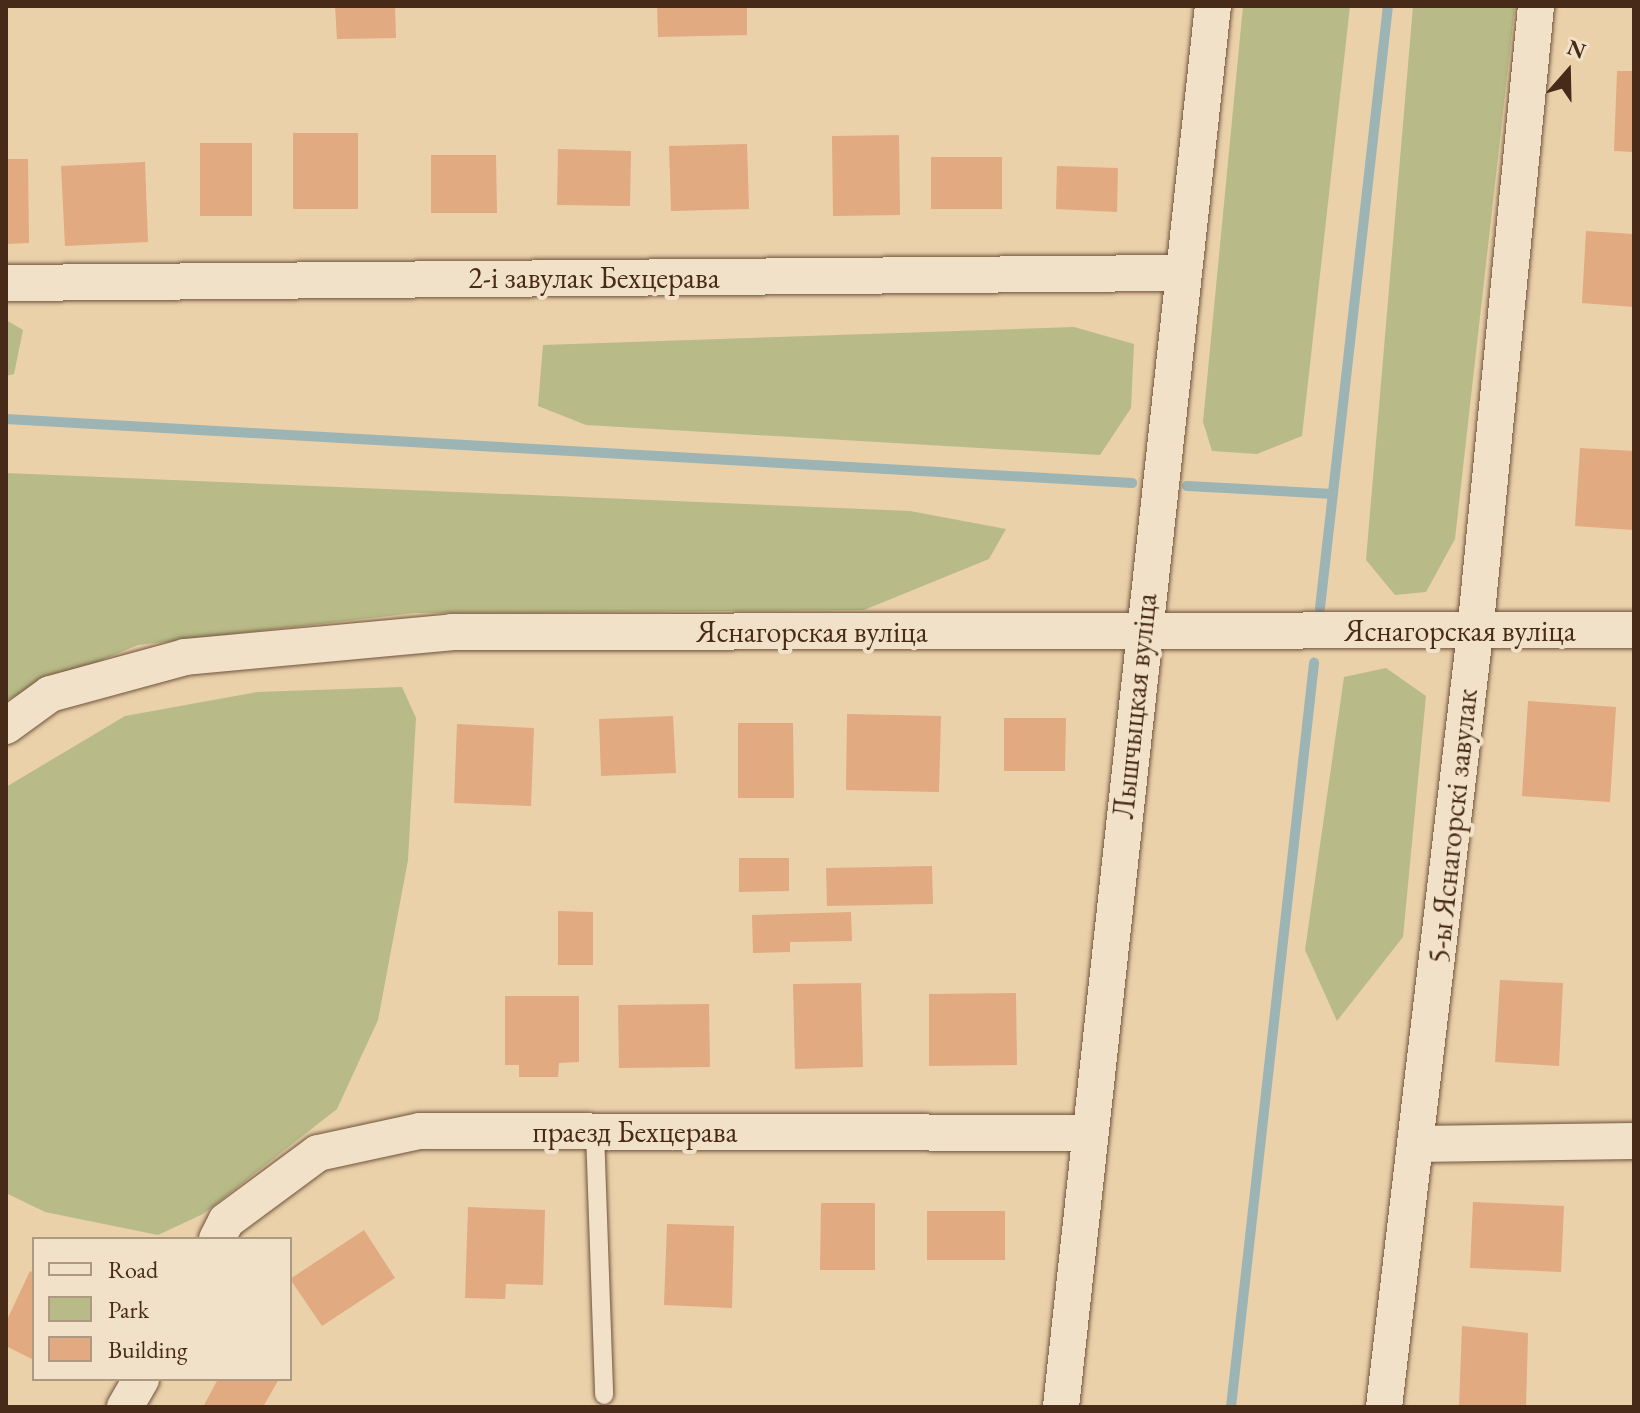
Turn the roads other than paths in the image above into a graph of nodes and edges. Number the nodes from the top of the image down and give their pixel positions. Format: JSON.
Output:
{"nodes":[{"id":1,"x":1213,"y":6,"type":"edge"},
{"id":2,"x":1536,"y":6,"type":"edge"},
{"id":3,"x":1183,"y":273,"type":"junction"},
{"id":4,"x":6,"y":283,"type":"edge"},
{"id":5,"x":1634,"y":630,"type":"edge"},
{"id":6,"x":1143,"y":632,"type":"junction"},
{"id":7,"x":1475,"y":633,"type":"junction"},
{"id":8,"x":6,"y":726,"type":"edge"},
{"id":9,"x":595,"y":1132,"type":"junction"},
{"id":10,"x":1089,"y":1133,"type":"junction"},
{"id":11,"x":1634,"y":1141,"type":"edge"},
{"id":12,"x":1417,"y":1144,"type":"junction"},
{"id":13,"x":218,"y":1237,"type":"edge"},
{"id":14,"x":140,"y":1381,"type":"edge"},
{"id":15,"x":604,"y":1395,"type":"dead end"},
{"id":16,"x":125,"y":1407,"type":"edge"},
{"id":17,"x":1061,"y":1407,"type":"edge"},
{"id":18,"x":1384,"y":1407,"type":"edge"}],
"edges":[{"from":1,"to":3,"type":"street","name":"Лышчыцкая вуліца"},
{"from":2,"to":7,"type":"street","name":"5-ы Яснагорскі завулак"},
{"from":3,"to":4,"type":"street","name":"2-і завулак Бехцерава"},
{"from":3,"to":6,"type":"street","name":"Лышчыцкая вуліца"},
{"from":5,"to":7,"type":"street","name":"Яснагорская вуліца"},
{"from":6,"to":7,"type":"street","name":"Яснагорская вуліца"},
{"from":6,"to":8,"type":"street","name":"Яснагорская вуліца"},
{"from":6,"to":10,"type":"street","name":"Лышчыцкая вуліца"},
{"from":7,"to":12,"type":"street","name":"5-ы Яснагорскі завулак"},
{"from":9,"to":10,"type":"street","name":"праезд Бехцерава"},
{"from":9,"to":13,"type":"street","name":"праезд Бехцерава"},
{"from":9,"to":15,"type":"lane"},
{"from":10,"to":17,"type":"street","name":"Лышчыцкая вуліца"},
{"from":11,"to":12,"type":"street"},
{"from":12,"to":18,"type":"street","name":"5-ы Яснагорскі завулак"},
{"from":14,"to":16,"type":"street"}]}
